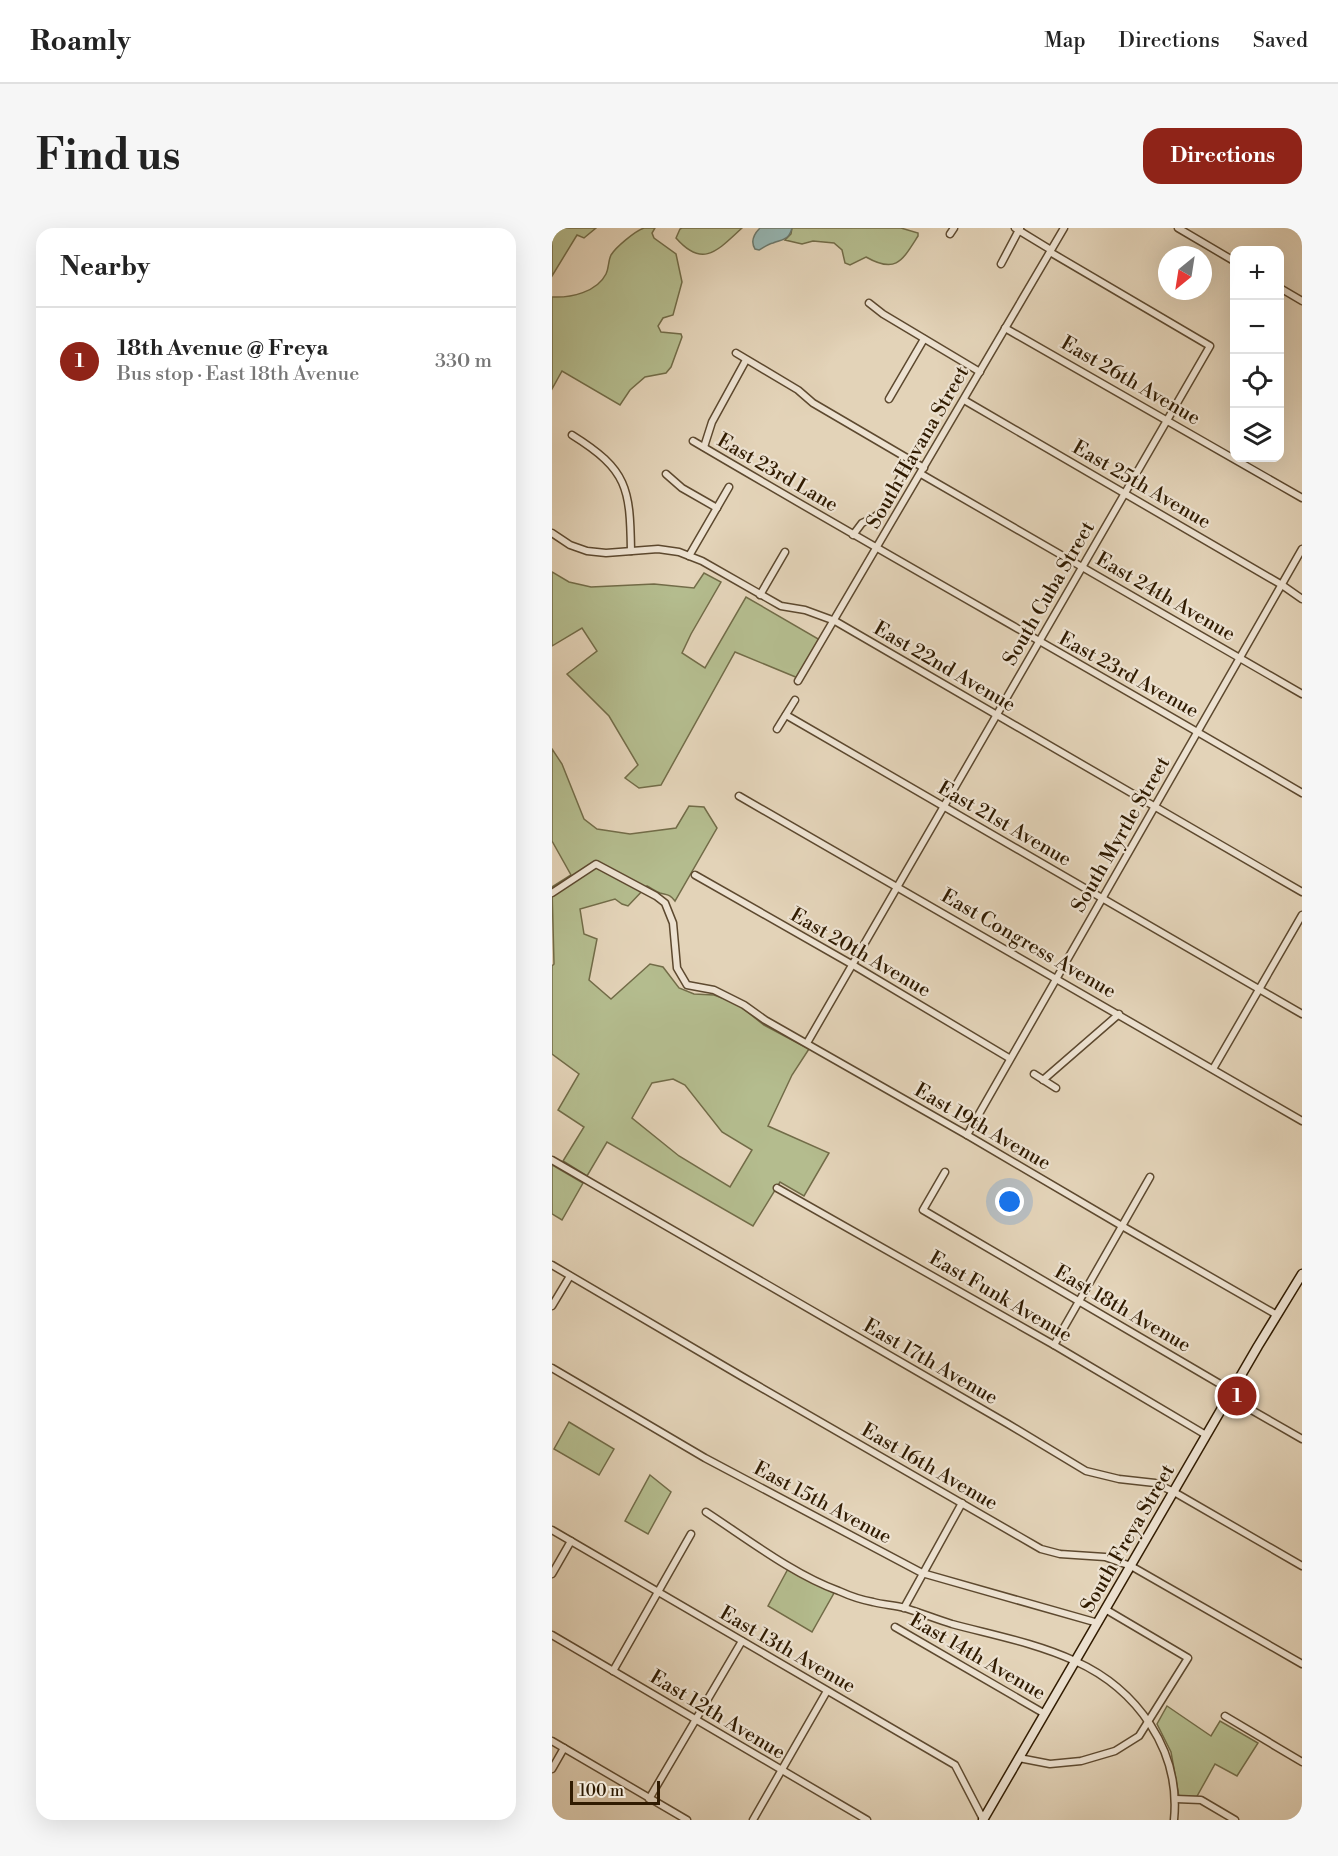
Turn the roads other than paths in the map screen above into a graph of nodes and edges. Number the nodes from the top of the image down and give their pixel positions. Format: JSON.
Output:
{"nodes":[{"id":1,"x":1064,"y":228,"type":"edge"},
{"id":2,"x":1178,"y":228,"type":"edge"},
{"id":3,"x":1018,"y":229,"type":"edge"},
{"id":4,"x":1051,"y":251,"type":"junction"},
{"id":5,"x":1230,"y":259,"type":"edge"},
{"id":6,"x":1001,"y":264,"type":"dead end"},
{"id":7,"x":1284,"y":290,"type":"edge"},
{"id":8,"x":1302,"y":301,"type":"edge"},
{"id":9,"x":869,"y":303,"type":"dead end"},
{"id":10,"x":1005,"y":328,"type":"junction"},
{"id":11,"x":924,"y":339,"type":"junction"},
{"id":12,"x":736,"y":353,"type":"dead end"},
{"id":13,"x":746,"y":360,"type":"junction"},
{"id":14,"x":980,"y":372,"type":"junction"},
{"id":15,"x":889,"y":399,"type":"dead end"},
{"id":16,"x":964,"y":400,"type":"junction"},
{"id":17,"x":1167,"y":420,"type":"junction"},
{"id":18,"x":573,"y":435,"type":"dead end"},
{"id":19,"x":693,"y":441,"type":"dead end"},
{"id":20,"x":704,"y":447,"type":"junction"},
{"id":21,"x":909,"y":459,"type":"junction"},
{"id":22,"x":923,"y":471,"type":"junction"},
{"id":23,"x":666,"y":474,"type":"dead end"},
{"id":24,"x":729,"y":487,"type":"dead end"},
{"id":25,"x":1125,"y":494,"type":"junction"},
{"id":26,"x":1302,"y":498,"type":"edge"},
{"id":27,"x":717,"y":508,"type":"junction"},
{"id":28,"x":552,"y":533,"type":"edge"},
{"id":29,"x":853,"y":535,"type":"junction"},
{"id":30,"x":877,"y":549,"type":"junction"},
{"id":31,"x":1302,"y":549,"type":"edge"},
{"id":32,"x":631,"y":551,"type":"junction"},
{"id":33,"x":785,"y":552,"type":"dead end"},
{"id":34,"x":690,"y":556,"type":"junction"},
{"id":35,"x":1082,"y":568,"type":"junction"},
{"id":36,"x":1282,"y":585,"type":"junction"},
{"id":37,"x":759,"y":595,"type":"junction"},
{"id":38,"x":1302,"y":599,"type":"edge"},
{"id":39,"x":835,"y":621,"type":"junction"},
{"id":40,"x":1039,"y":641,"type":"junction"},
{"id":41,"x":1240,"y":657,"type":"junction"},
{"id":42,"x":798,"y":681,"type":"dead end"},
{"id":43,"x":1302,"y":694,"type":"edge"},
{"id":44,"x":795,"y":700,"type":"dead end"},
{"id":45,"x":786,"y":715,"type":"junction"},
{"id":46,"x":996,"y":716,"type":"junction"},
{"id":47,"x":777,"y":729,"type":"dead end"},
{"id":48,"x":1198,"y":731,"type":"junction"},
{"id":49,"x":1302,"y":793,"type":"edge"},
{"id":50,"x":739,"y":796,"type":"dead end"},
{"id":51,"x":1154,"y":806,"type":"junction"},
{"id":52,"x":945,"y":808,"type":"junction"},
{"id":53,"x":695,"y":875,"type":"dead end"},
{"id":54,"x":898,"y":887,"type":"junction"},
{"id":55,"x":1302,"y":892,"type":"edge"},
{"id":56,"x":552,"y":893,"type":"edge"},
{"id":57,"x":1102,"y":898,"type":"junction"},
{"id":58,"x":1302,"y":915,"type":"edge"},
{"id":59,"x":853,"y":965,"type":"junction"},
{"id":60,"x":1056,"y":978,"type":"junction"},
{"id":61,"x":1259,"y":989,"type":"junction"},
{"id":62,"x":1119,"y":1014,"type":"junction"},
{"id":63,"x":1302,"y":1014,"type":"edge"},
{"id":64,"x":807,"y":1043,"type":"junction"},
{"id":65,"x":1009,"y":1058,"type":"junction"},
{"id":66,"x":1213,"y":1069,"type":"junction"},
{"id":67,"x":1034,"y":1074,"type":"dead end"},
{"id":68,"x":1043,"y":1080,"type":"junction"},
{"id":69,"x":1056,"y":1088,"type":"dead end"},
{"id":70,"x":1302,"y":1121,"type":"edge"},
{"id":71,"x":967,"y":1135,"type":"junction"},
{"id":72,"x":552,"y":1160,"type":"edge"},
{"id":73,"x":945,"y":1172,"type":"dead end"},
{"id":74,"x":1150,"y":1176,"type":"dead end"},
{"id":75,"x":777,"y":1188,"type":"dead end"},
{"id":76,"x":1122,"y":1226,"type":"junction"},
{"id":77,"x":552,"y":1264,"type":"edge"},
{"id":78,"x":1302,"y":1274,"type":"edge"},
{"id":79,"x":570,"y":1276,"type":"junction"},
{"id":80,"x":1079,"y":1301,"type":"junction"},
{"id":81,"x":552,"y":1306,"type":"edge"},
{"id":82,"x":1277,"y":1315,"type":"junction"},
{"id":83,"x":1054,"y":1345,"type":"junction"},
{"id":84,"x":552,"y":1368,"type":"edge"},
{"id":85,"x":1232,"y":1391,"type":"junction"},
{"id":86,"x":1206,"y":1435,"type":"junction"},
{"id":87,"x":1302,"y":1439,"type":"edge"},
{"id":88,"x":1174,"y":1492,"type":"junction"},
{"id":89,"x":962,"y":1503,"type":"junction"},
{"id":90,"x":706,"y":1512,"type":"dead end"},
{"id":91,"x":552,"y":1530,"type":"edge"},
{"id":92,"x":691,"y":1534,"type":"dead end"},
{"id":93,"x":571,"y":1541,"type":"junction"},
{"id":94,"x":1131,"y":1566,"type":"junction"},
{"id":95,"x":1302,"y":1566,"type":"edge"},
{"id":96,"x":922,"y":1573,"type":"junction"},
{"id":97,"x":552,"y":1574,"type":"edge"},
{"id":98,"x":657,"y":1592,"type":"junction"},
{"id":99,"x":904,"y":1608,"type":"junction"},
{"id":100,"x":1105,"y":1609,"type":"junction"},
{"id":101,"x":1098,"y":1623,"type":"junction"},
{"id":102,"x":895,"y":1626,"type":"dead end"},
{"id":103,"x":552,"y":1635,"type":"edge"},
{"id":104,"x":742,"y":1641,"type":"junction"},
{"id":105,"x":1075,"y":1661,"type":"junction"},
{"id":106,"x":1302,"y":1664,"type":"edge"},
{"id":107,"x":613,"y":1671,"type":"junction"},
{"id":108,"x":826,"y":1691,"type":"junction"},
{"id":109,"x":1045,"y":1714,"type":"junction"},
{"id":110,"x":1225,"y":1716,"type":"dead end"},
{"id":111,"x":696,"y":1719,"type":"junction"},
{"id":112,"x":1149,"y":1723,"type":"junction"},
{"id":113,"x":552,"y":1741,"type":"edge"},
{"id":114,"x":564,"y":1748,"type":"junction"},
{"id":115,"x":1019,"y":1758,"type":"junction"},
{"id":116,"x":1302,"y":1762,"type":"edge"},
{"id":117,"x":552,"y":1769,"type":"edge"},
{"id":118,"x":781,"y":1770,"type":"junction"},
{"id":119,"x":649,"y":1798,"type":"junction"},
{"id":120,"x":1176,"y":1799,"type":"junction"},
{"id":121,"x":687,"y":1820,"type":"edge"},
{"id":122,"x":753,"y":1820,"type":"edge"},
{"id":123,"x":867,"y":1820,"type":"edge"},
{"id":124,"x":983,"y":1820,"type":"edge"},
{"id":125,"x":1174,"y":1820,"type":"edge"},
{"id":126,"x":1235,"y":1820,"type":"edge"}],
"edges":[{"from":1,"to":4,"type":"street","name":"South Havana Street"},
{"from":2,"to":5,"type":"street"},
{"from":3,"to":4,"type":"street"},
{"from":3,"to":6,"type":"street"},
{"from":4,"to":10,"type":"street","name":"South Havana Street"},
{"from":4,"to":17,"type":"street","name":"South Cuba Street"},
{"from":7,"to":8,"type":"street"},
{"from":9,"to":11,"type":"street"},
{"from":10,"to":14,"type":"street","name":"South Havana Street"},
{"from":10,"to":17,"type":"street","name":"East 26th Avenue"},
{"from":11,"to":14,"type":"street"},
{"from":11,"to":15,"type":"street"},
{"from":12,"to":13,"type":"street","name":"East 24th Avenue"},
{"from":13,"to":20,"type":"street"},
{"from":13,"to":21,"type":"street","name":"East 24th Avenue"},
{"from":14,"to":16,"type":"street","name":"South Havana Street"},
{"from":16,"to":22,"type":"street","name":"South Havana Street"},
{"from":16,"to":25,"type":"street","name":"East 25th Avenue"},
{"from":17,"to":25,"type":"street","name":"South Cuba Street"},
{"from":17,"to":26,"type":"street","name":"East 26th Avenue"},
{"from":18,"to":32,"type":"street"},
{"from":19,"to":20,"type":"street","name":"East 23rd Lane"},
{"from":20,"to":29,"type":"street","name":"East 23rd Lane"},
{"from":21,"to":22,"type":"street","name":"East 24th Avenue"},
{"from":21,"to":29,"type":"street"},
{"from":22,"to":30,"type":"street","name":"South Havana Street"},
{"from":22,"to":35,"type":"street","name":"East 24th Avenue"},
{"from":23,"to":27,"type":"street"},
{"from":24,"to":27,"type":"street"},
{"from":25,"to":35,"type":"street","name":"South Cuba Street"},
{"from":25,"to":36,"type":"street","name":"East 25th Avenue"},
{"from":27,"to":34,"type":"street"},
{"from":28,"to":32,"type":"street","name":"East 22nd Avenue"},
{"from":29,"to":30,"type":"street","name":"East 23rd Lane"},
{"from":30,"to":39,"type":"street","name":"South Havana Street"},
{"from":30,"to":40,"type":"street","name":"East 23rd Avenue"},
{"from":31,"to":36,"type":"street","name":"South Myrtle Street"},
{"from":32,"to":34,"type":"street","name":"East 22nd Avenue"},
{"from":33,"to":37,"type":"street"},
{"from":34,"to":37,"type":"street","name":"East 22nd Avenue"},
{"from":35,"to":40,"type":"street","name":"South Cuba Street"},
{"from":35,"to":41,"type":"street","name":"East 24th Avenue"},
{"from":36,"to":38,"type":"street","name":"East 25th Avenue"},
{"from":36,"to":41,"type":"street","name":"South Myrtle Street"},
{"from":37,"to":39,"type":"street","name":"East 22nd Avenue"},
{"from":39,"to":42,"type":"street","name":"South Havana Street"},
{"from":39,"to":46,"type":"street","name":"East 22nd Avenue"},
{"from":40,"to":46,"type":"street","name":"South Cuba Street"},
{"from":40,"to":48,"type":"street","name":"East 23rd Avenue"},
{"from":41,"to":43,"type":"street","name":"East 24th Avenue"},
{"from":41,"to":48,"type":"street","name":"South Myrtle Street"},
{"from":44,"to":45,"type":"street"},
{"from":45,"to":47,"type":"street"},
{"from":45,"to":52,"type":"street","name":"East 21st Avenue"},
{"from":46,"to":51,"type":"street","name":"East 22nd Avenue"},
{"from":46,"to":52,"type":"street","name":"South Cuba Street"},
{"from":48,"to":49,"type":"street","name":"East 23rd Avenue"},
{"from":48,"to":51,"type":"street","name":"South Myrtle Street"},
{"from":50,"to":54,"type":"street","name":"East Congress Avenue"},
{"from":51,"to":55,"type":"street","name":"East 22nd Avenue"},
{"from":51,"to":57,"type":"street","name":"South Myrtle Street"},
{"from":52,"to":54,"type":"street","name":"South Cuba Street"},
{"from":52,"to":57,"type":"street","name":"East 21st Avenue"},
{"from":53,"to":59,"type":"street","name":"East 20th Avenue"},
{"from":54,"to":59,"type":"street","name":"South Cuba Street"},
{"from":54,"to":60,"type":"street","name":"East Congress Avenue"},
{"from":56,"to":64,"type":"street","name":"East 19th Avenue"},
{"from":57,"to":60,"type":"street","name":"South Myrtle Street"},
{"from":57,"to":61,"type":"street","name":"East 21st Avenue"},
{"from":58,"to":61,"type":"street"},
{"from":59,"to":64,"type":"street","name":"South Cuba Street"},
{"from":59,"to":65,"type":"street","name":"East 20th Avenue"},
{"from":60,"to":62,"type":"street","name":"East Congress Avenue"},
{"from":60,"to":65,"type":"street","name":"South Myrtle Street"},
{"from":61,"to":63,"type":"street","name":"East 21st Avenue"},
{"from":61,"to":66,"type":"street"},
{"from":62,"to":66,"type":"street","name":"East Congress Avenue"},
{"from":62,"to":68,"type":"street"},
{"from":64,"to":71,"type":"street","name":"East 19th Avenue"},
{"from":65,"to":71,"type":"street","name":"South Myrtle Street"},
{"from":66,"to":70,"type":"street","name":"East Congress Avenue"},
{"from":67,"to":68,"type":"street"},
{"from":68,"to":69,"type":"street"},
{"from":71,"to":76,"type":"street","name":"East 19th Avenue"},
{"from":72,"to":88,"type":"street","name":"East 17th Avenue"},
{"from":73,"to":80,"type":"street","name":"East 18th Avenue"},
{"from":74,"to":76,"type":"street"},
{"from":75,"to":83,"type":"street","name":"East Funk Avenue"},
{"from":76,"to":80,"type":"street"},
{"from":76,"to":82,"type":"street","name":"East 19th Avenue"},
{"from":77,"to":79,"type":"street","name":"East 16th Avenue"},
{"from":78,"to":82,"type":"main road","name":"South Freya Street"},
{"from":79,"to":81,"type":"street"},
{"from":79,"to":89,"type":"street","name":"East 16th Avenue"},
{"from":80,"to":83,"type":"street"},
{"from":80,"to":85,"type":"street","name":"East 18th Avenue"},
{"from":82,"to":85,"type":"main road","name":"South Freya Street"},
{"from":83,"to":86,"type":"street","name":"East Funk Avenue"},
{"from":84,"to":96,"type":"street","name":"East 15th Avenue"},
{"from":85,"to":86,"type":"main road","name":"South Freya Street"},
{"from":85,"to":87,"type":"street","name":"East 18th Avenue"},
{"from":86,"to":88,"type":"main road","name":"South Freya Street"},
{"from":88,"to":94,"type":"main road","name":"South Freya Street"},
{"from":88,"to":95,"type":"street","name":"East 17th Avenue"},
{"from":89,"to":94,"type":"street","name":"East 16th Avenue"},
{"from":89,"to":96,"type":"street"},
{"from":90,"to":99,"type":"street"},
{"from":91,"to":93,"type":"street","name":"East 13th Avenue"},
{"from":92,"to":98,"type":"street"},
{"from":93,"to":97,"type":"street"},
{"from":93,"to":98,"type":"street","name":"East 13th Avenue"},
{"from":94,"to":100,"type":"main road","name":"South Freya Street"},
{"from":94,"to":106,"type":"street","name":"East 16th Avenue"},
{"from":96,"to":99,"type":"street"},
{"from":96,"to":101,"type":"street","name":"East 15th Avenue"},
{"from":98,"to":104,"type":"street","name":"East 13th Avenue"},
{"from":98,"to":107,"type":"street"},
{"from":99,"to":105,"type":"street"},
{"from":100,"to":101,"type":"main road","name":"South Freya Street"},
{"from":100,"to":112,"type":"street"},
{"from":101,"to":105,"type":"main road","name":"South Freya Street"},
{"from":102,"to":109,"type":"street","name":"East 14th Avenue"},
{"from":103,"to":107,"type":"street","name":"East 12th Avenue"},
{"from":104,"to":108,"type":"street","name":"East 13th Avenue"},
{"from":104,"to":111,"type":"street"},
{"from":105,"to":109,"type":"main road","name":"South Freya Street"},
{"from":105,"to":112,"type":"street"},
{"from":107,"to":111,"type":"street","name":"East 12th Avenue"},
{"from":108,"to":118,"type":"street"},
{"from":108,"to":124,"type":"street","name":"East 13th Avenue"},
{"from":109,"to":115,"type":"main road","name":"South Freya Street"},
{"from":110,"to":116,"type":"street"},
{"from":111,"to":118,"type":"street","name":"East 12th Avenue"},
{"from":111,"to":119,"type":"street"},
{"from":112,"to":115,"type":"street"},
{"from":112,"to":120,"type":"street"},
{"from":113,"to":114,"type":"street"},
{"from":114,"to":117,"type":"street"},
{"from":114,"to":119,"type":"street"},
{"from":115,"to":124,"type":"main road","name":"South Freya Street"},
{"from":118,"to":122,"type":"street"},
{"from":118,"to":123,"type":"street","name":"East 12th Avenue"},
{"from":119,"to":121,"type":"street"},
{"from":120,"to":125,"type":"street"},
{"from":120,"to":126,"type":"street"}]}
